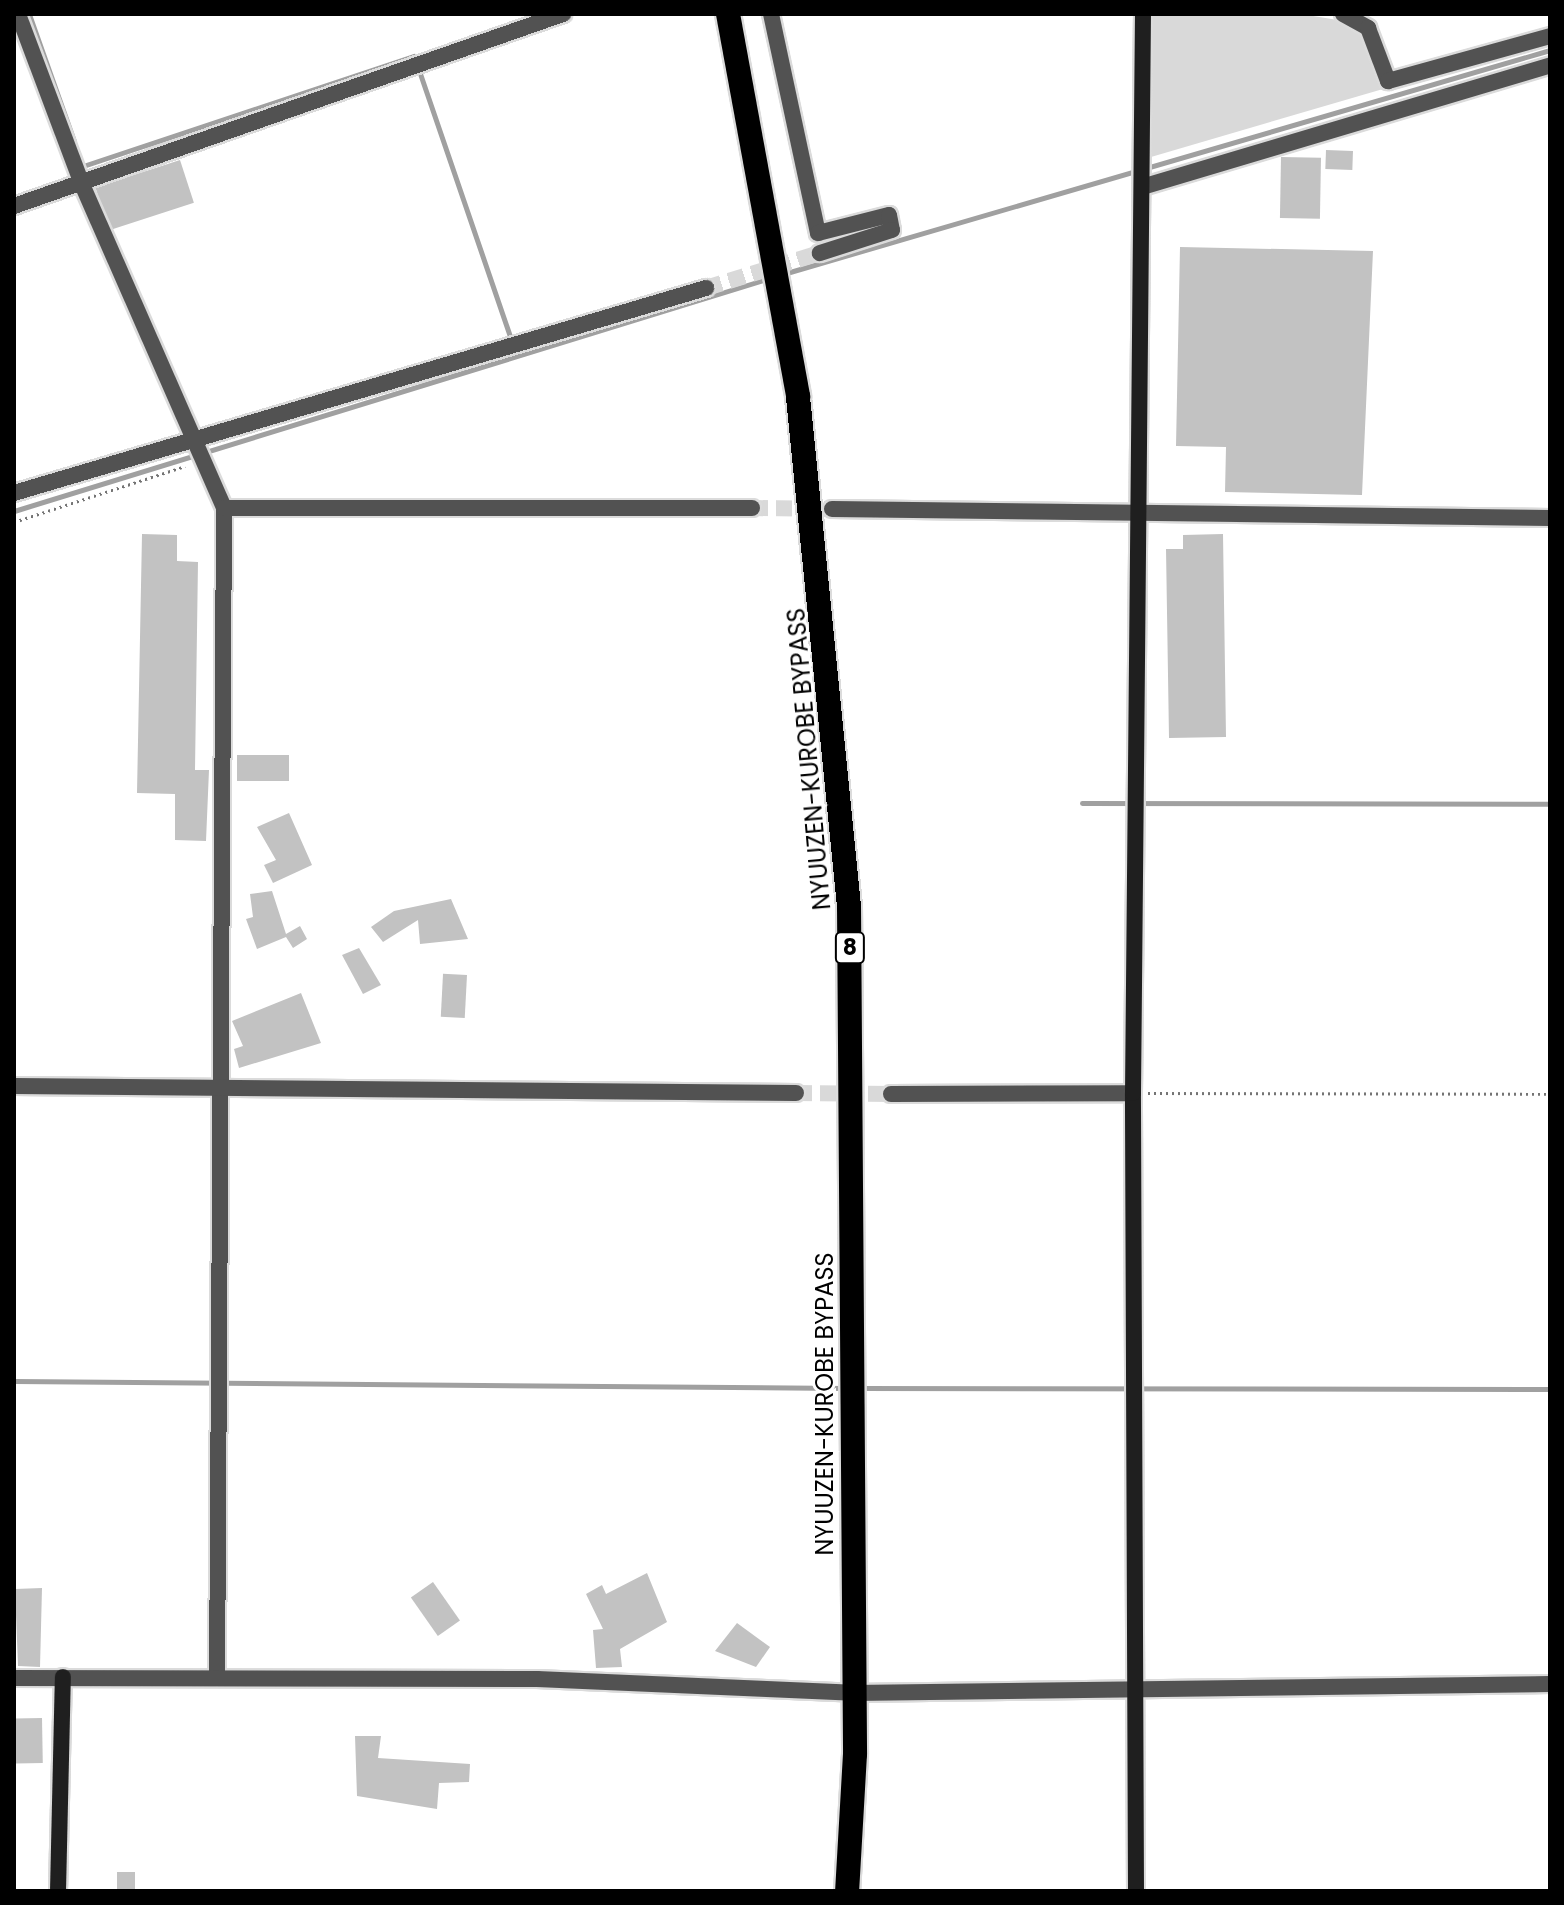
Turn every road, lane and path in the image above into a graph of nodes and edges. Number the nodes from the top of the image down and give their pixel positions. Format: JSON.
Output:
{"nodes":[{"id":1,"x":18,"y":14,"type":"edge"},
{"id":2,"x":563,"y":14,"type":"edge"},
{"id":3,"x":728,"y":14,"type":"edge"},
{"id":4,"x":771,"y":14,"type":"edge"},
{"id":5,"x":1143,"y":14,"type":"edge"},
{"id":6,"x":1343,"y":14,"type":"edge"},
{"id":7,"x":1550,"y":36,"type":"edge"},
{"id":8,"x":1550,"y":65,"type":"edge"},
{"id":9,"x":81,"y":182,"type":"junction"},
{"id":10,"x":1142,"y":187,"type":"junction"},
{"id":11,"x":14,"y":206,"type":"edge"},
{"id":12,"x":820,"y":253,"type":"tunnel mouth"},
{"id":13,"x":706,"y":288,"type":"tunnel mouth"},
{"id":14,"x":193,"y":438,"type":"junction"},
{"id":15,"x":203,"y":460,"type":"junction"},
{"id":16,"x":14,"y":493,"type":"edge"},
{"id":17,"x":224,"y":508,"type":"junction"},
{"id":18,"x":752,"y":508,"type":"tunnel mouth"},
{"id":19,"x":832,"y":509,"type":"tunnel mouth"},
{"id":20,"x":1141,"y":517,"type":"junction"},
{"id":21,"x":1550,"y":518,"type":"edge"},
{"id":22,"x":14,"y":522,"type":"edge"},
{"id":23,"x":14,"y":1086,"type":"edge"},
{"id":24,"x":217,"y":1091,"type":"junction"},
{"id":25,"x":796,"y":1093,"type":"tunnel mouth"},
{"id":26,"x":1133,"y":1093,"type":"junction"},
{"id":27,"x":891,"y":1094,"type":"tunnel mouth"},
{"id":28,"x":1550,"y":1094,"type":"edge"},
{"id":29,"x":217,"y":1675,"type":"junction"},
{"id":30,"x":63,"y":1677,"type":"junction"},
{"id":31,"x":14,"y":1678,"type":"edge"},
{"id":32,"x":1550,"y":1684,"type":"edge"},
{"id":33,"x":1138,"y":1686,"type":"junction"},
{"id":34,"x":853,"y":1693,"type":"junction"},
{"id":35,"x":58,"y":1891,"type":"edge"},
{"id":36,"x":847,"y":1891,"type":"edge"},
{"id":37,"x":1136,"y":1891,"type":"edge"}],
"edges":[{"from":1,"to":9,"type":"street"},
{"from":2,"to":9,"type":"street"},
{"from":3,"to":34,"type":"highway","name":"NYUUZEN-KUROBE BYPASS","number":"8"},
{"from":4,"to":12,"type":"street"},
{"from":5,"to":10,"type":"street"},
{"from":6,"to":7,"type":"street"},
{"from":8,"to":10,"type":"street"},
{"from":9,"to":11,"type":"street"},
{"from":9,"to":14,"type":"street"},
{"from":10,"to":20,"type":"street"},
{"from":13,"to":14,"type":"street"},
{"from":14,"to":15,"type":"street"},
{"from":14,"to":16,"type":"street"},
{"from":15,"to":17,"type":"street"},
{"from":15,"to":22,"type":"path"},
{"from":17,"to":18,"type":"street"},
{"from":17,"to":24,"type":"street"},
{"from":19,"to":20,"type":"street"},
{"from":20,"to":21,"type":"street"},
{"from":20,"to":26,"type":"street"},
{"from":23,"to":24,"type":"street"},
{"from":24,"to":25,"type":"street"},
{"from":24,"to":29,"type":"street"},
{"from":26,"to":27,"type":"street"},
{"from":26,"to":28,"type":"path"},
{"from":26,"to":33,"type":"street"},
{"from":29,"to":30,"type":"street"},
{"from":29,"to":34,"type":"street"},
{"from":30,"to":31,"type":"street"},
{"from":30,"to":35,"type":"street"},
{"from":32,"to":33,"type":"street"},
{"from":33,"to":34,"type":"street"},
{"from":33,"to":37,"type":"street"},
{"from":34,"to":36,"type":"highway","name":"NYUUZEN-KUROBE BYPASS","number":"8"}]}
